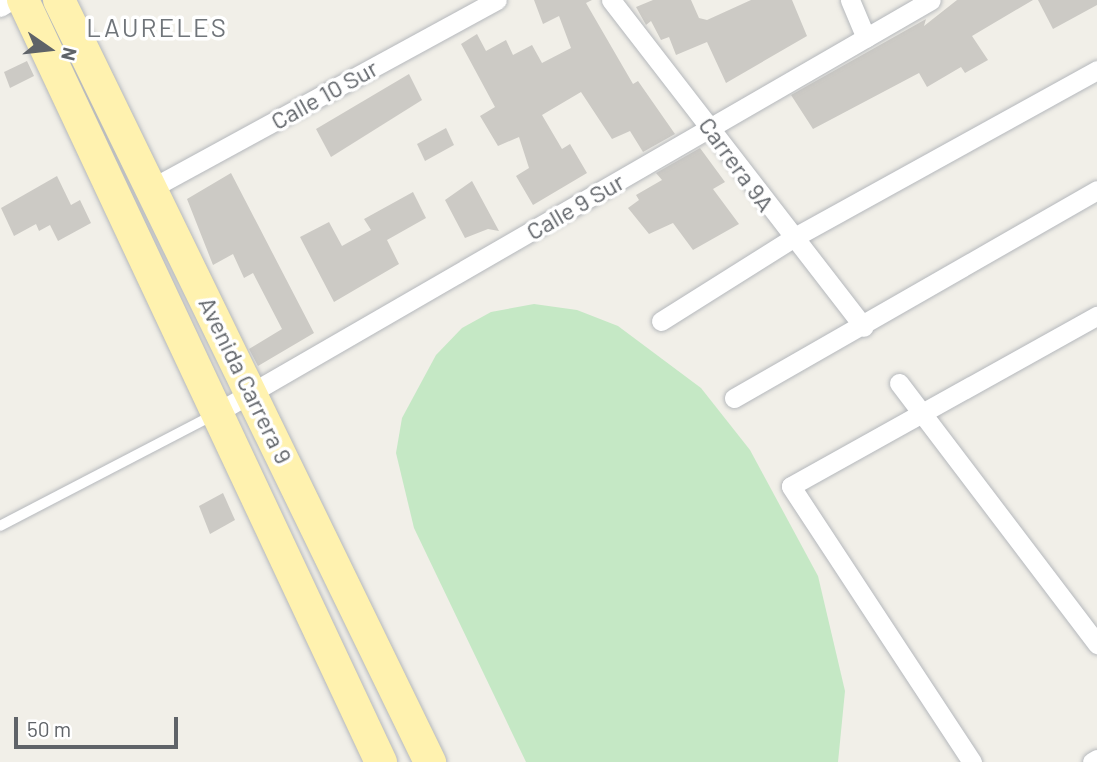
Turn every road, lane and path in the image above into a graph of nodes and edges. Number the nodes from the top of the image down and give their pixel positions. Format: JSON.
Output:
{"nodes":[{"id":1,"x":11,"y":0,"type":"edge"},
{"id":2,"x":23,"y":0,"type":"edge"},
{"id":3,"x":59,"y":0,"type":"edge"},
{"id":4,"x":497,"y":0,"type":"edge"},
{"id":5,"x":611,"y":0,"type":"edge"},
{"id":6,"x":850,"y":0,"type":"edge"},
{"id":7,"x":931,"y":0,"type":"edge"},
{"id":8,"x":0,"y":8,"type":"edge"},
{"id":9,"x":866,"y":38,"type":"junction"},
{"id":10,"x":1097,"y":70,"type":"edge"},
{"id":11,"x":711,"y":128,"type":"junction"},
{"id":12,"x":150,"y":189,"type":"junction"},
{"id":13,"x":1097,"y":190,"type":"edge"},
{"id":14,"x":791,"y":239,"type":"junction"},
{"id":15,"x":1097,"y":316,"type":"edge"},
{"id":16,"x":661,"y":321,"type":"dead end"},
{"id":17,"x":864,"y":327,"type":"junction"},
{"id":18,"x":899,"y":383,"type":"dead end"},
{"id":19,"x":253,"y":392,"type":"junction"},
{"id":20,"x":734,"y":398,"type":"dead end"},
{"id":21,"x":218,"y":412,"type":"junction"},
{"id":22,"x":922,"y":413,"type":"junction"},
{"id":23,"x":0,"y":526,"type":"edge"},
{"id":24,"x":1097,"y":644,"type":"edge"},
{"id":25,"x":382,"y":762,"type":"edge"},
{"id":26,"x":430,"y":762,"type":"edge"},
{"id":27,"x":972,"y":762,"type":"edge"}],
"edges":[{"from":1,"to":8,"type":"street"},
{"from":2,"to":21,"type":"main road","name":"Avenida Carrera 9"},
{"from":3,"to":12,"type":"main road","name":"Avenida Carrera 9"},
{"from":4,"to":12,"type":"street","name":"Calle 10 Sur"},
{"from":5,"to":11,"type":"street","name":"Carrera 9A"},
{"from":6,"to":9,"type":"street"},
{"from":7,"to":9,"type":"street","name":"Calle 9 Sur"},
{"from":9,"to":11,"type":"street","name":"Calle 9 Sur"},
{"from":10,"to":14,"type":"street"},
{"from":11,"to":14,"type":"street","name":"Carrera 9A"},
{"from":11,"to":19,"type":"street","name":"Calle 9 Sur"},
{"from":12,"to":19,"type":"main road","name":"Avenida Carrera 9"},
{"from":13,"to":17,"type":"street"},
{"from":14,"to":16,"type":"street"},
{"from":14,"to":17,"type":"street","name":"Carrera 9A"},
{"from":15,"to":22,"type":"street"},
{"from":17,"to":20,"type":"street"},
{"from":18,"to":22,"type":"street"},
{"from":19,"to":21,"type":"street","name":"Calle 9 Sur"},
{"from":19,"to":26,"type":"main road","name":"Avenida Carrera 9"},
{"from":21,"to":23,"type":"lane"},
{"from":21,"to":25,"type":"main road","name":"Avenida Carrera 9"},
{"from":22,"to":24,"type":"street"},
{"from":22,"to":27,"type":"street"}]}
